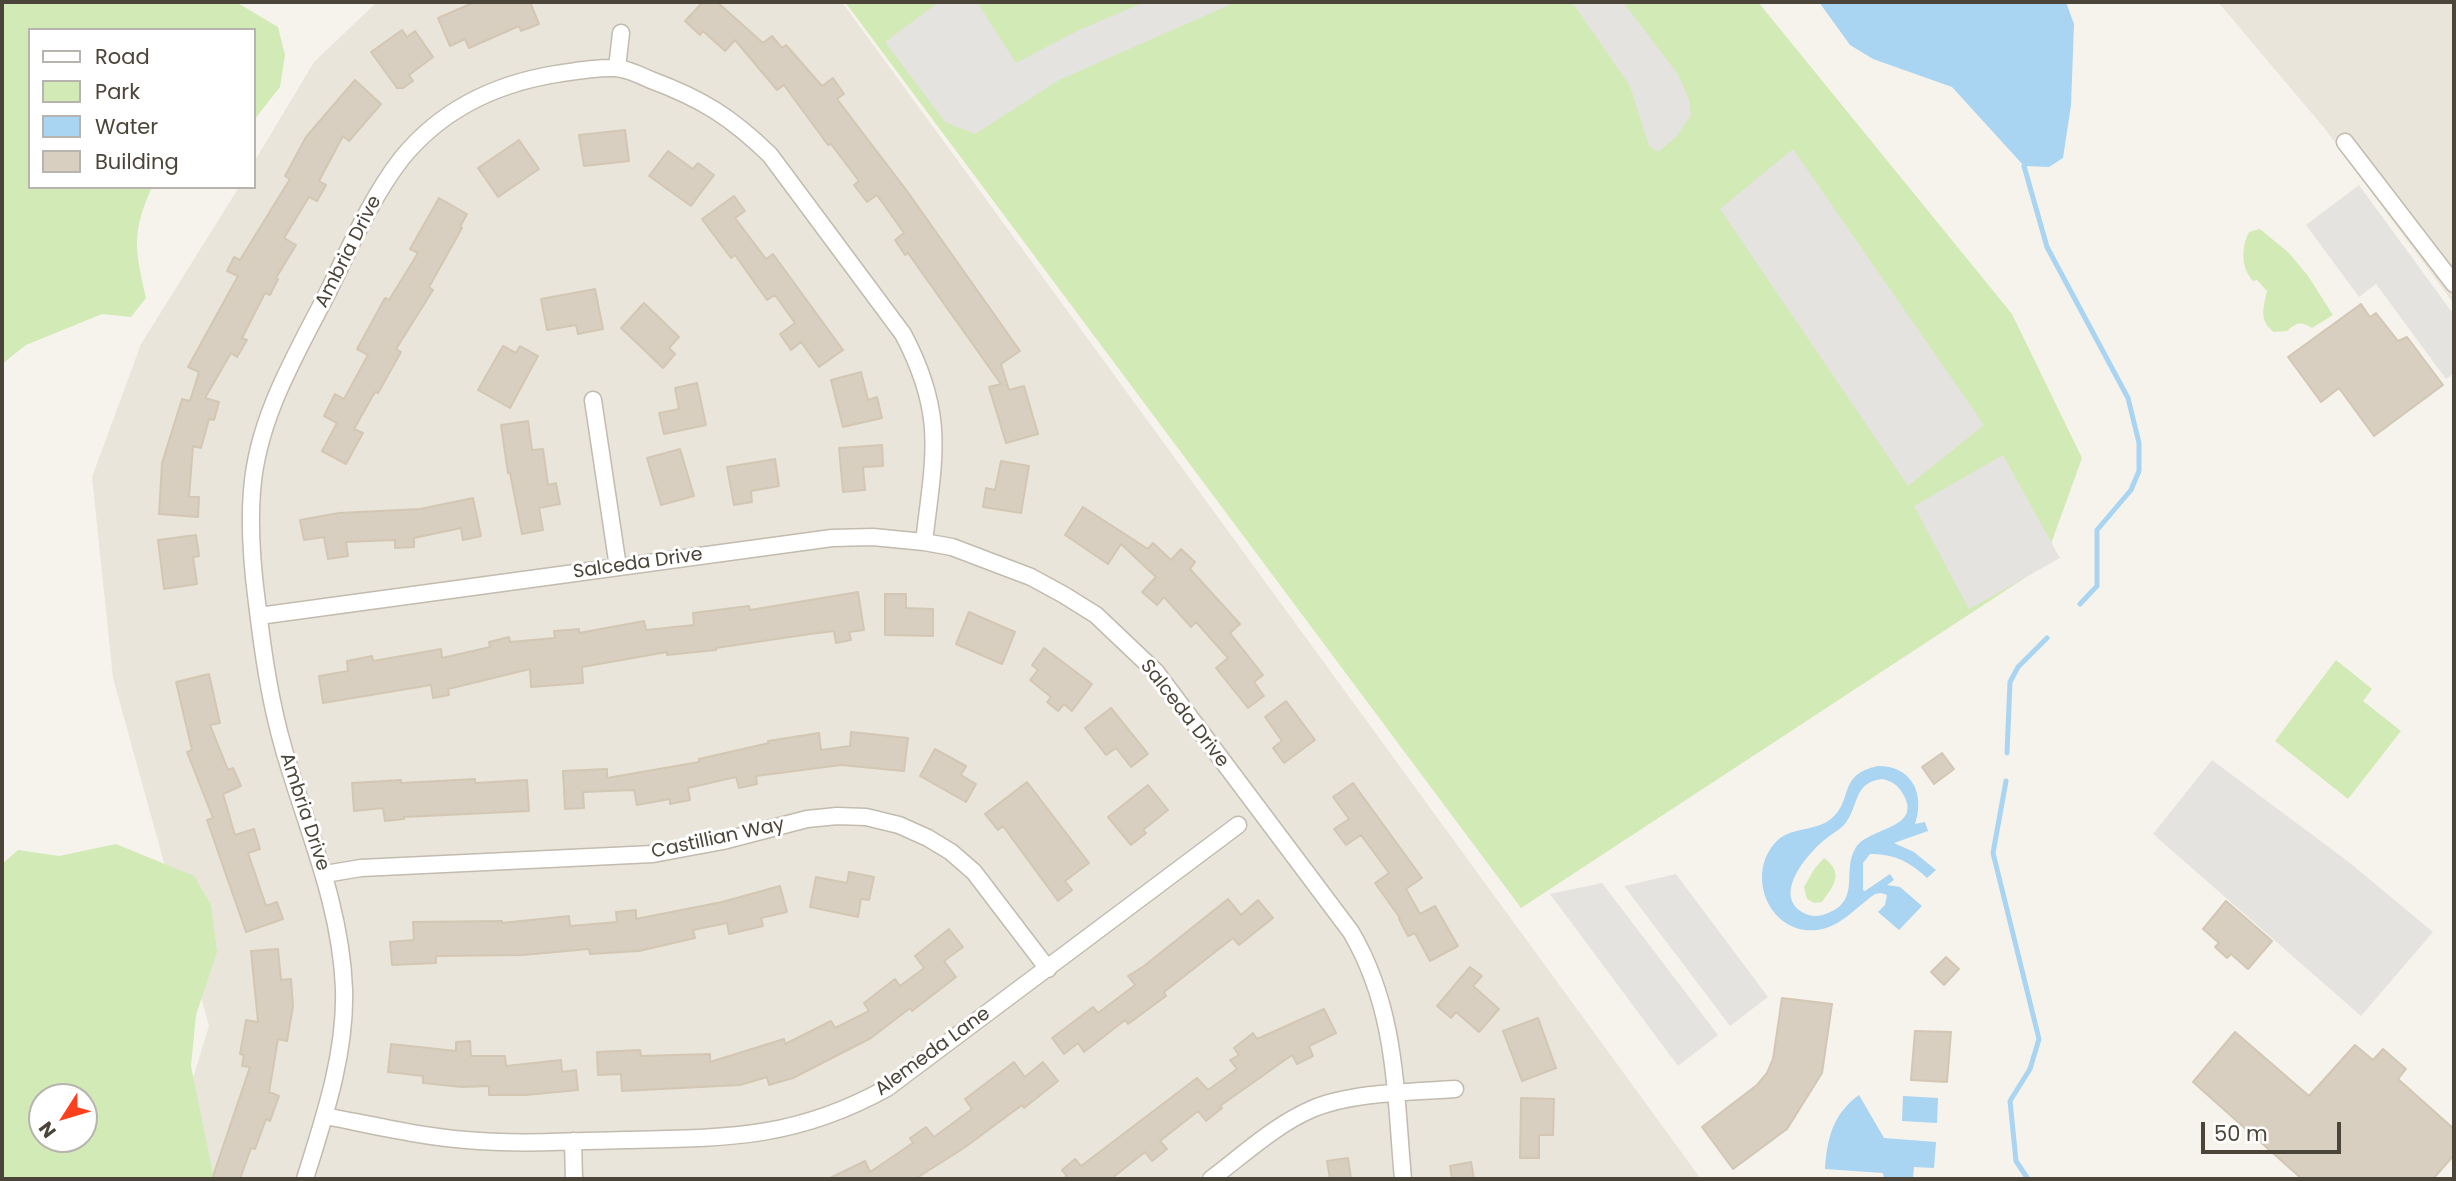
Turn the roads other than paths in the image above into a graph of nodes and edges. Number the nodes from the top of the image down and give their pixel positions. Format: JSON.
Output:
{"nodes":[{"id":1,"x":621,"y":33,"type":"dead end"},
{"id":2,"x":617,"y":68,"type":"junction"},
{"id":3,"x":2345,"y":142,"type":"dead end"},
{"id":4,"x":2454,"y":284,"type":"edge"},
{"id":5,"x":593,"y":400,"type":"dead end"},
{"id":6,"x":924,"y":542,"type":"junction"},
{"id":7,"x":618,"y":567,"type":"junction"},
{"id":8,"x":258,"y":616,"type":"junction"},
{"id":9,"x":1238,"y":825,"type":"dead end"},
{"id":10,"x":324,"y":874,"type":"junction"},
{"id":11,"x":1048,"y":969,"type":"junction"},
{"id":12,"x":1455,"y":1089,"type":"dead end"},
{"id":13,"x":1395,"y":1093,"type":"junction"},
{"id":14,"x":325,"y":1116,"type":"junction"},
{"id":15,"x":573,"y":1141,"type":"junction"},
{"id":16,"x":305,"y":1179,"type":"edge"},
{"id":17,"x":574,"y":1179,"type":"edge"},
{"id":18,"x":1211,"y":1179,"type":"edge"},
{"id":19,"x":1403,"y":1179,"type":"edge"}],
"edges":[{"from":1,"to":2,"type":"street"},
{"from":2,"to":6,"type":"street","name":"Ambria Drive"},
{"from":2,"to":8,"type":"street","name":"Ambria Drive"},
{"from":3,"to":4,"type":"street"},
{"from":5,"to":7,"type":"street"},
{"from":6,"to":7,"type":"street","name":"Salceda Drive"},
{"from":6,"to":13,"type":"street","name":"Salceda Drive"},
{"from":7,"to":8,"type":"street","name":"Salceda Drive"},
{"from":8,"to":10,"type":"street","name":"Ambria Drive"},
{"from":9,"to":11,"type":"street","name":"Alemeda Lane"},
{"from":10,"to":11,"type":"street","name":"Castillian Way"},
{"from":10,"to":14,"type":"street","name":"Ambria Drive"},
{"from":11,"to":15,"type":"street","name":"Alemeda Lane"},
{"from":12,"to":13,"type":"street"},
{"from":13,"to":18,"type":"street"},
{"from":13,"to":19,"type":"street","name":"Salceda Drive"},
{"from":14,"to":15,"type":"street","name":"Alemeda Lane"},
{"from":14,"to":16,"type":"street","name":"Ambria Drive"},
{"from":15,"to":17,"type":"street"}]}
